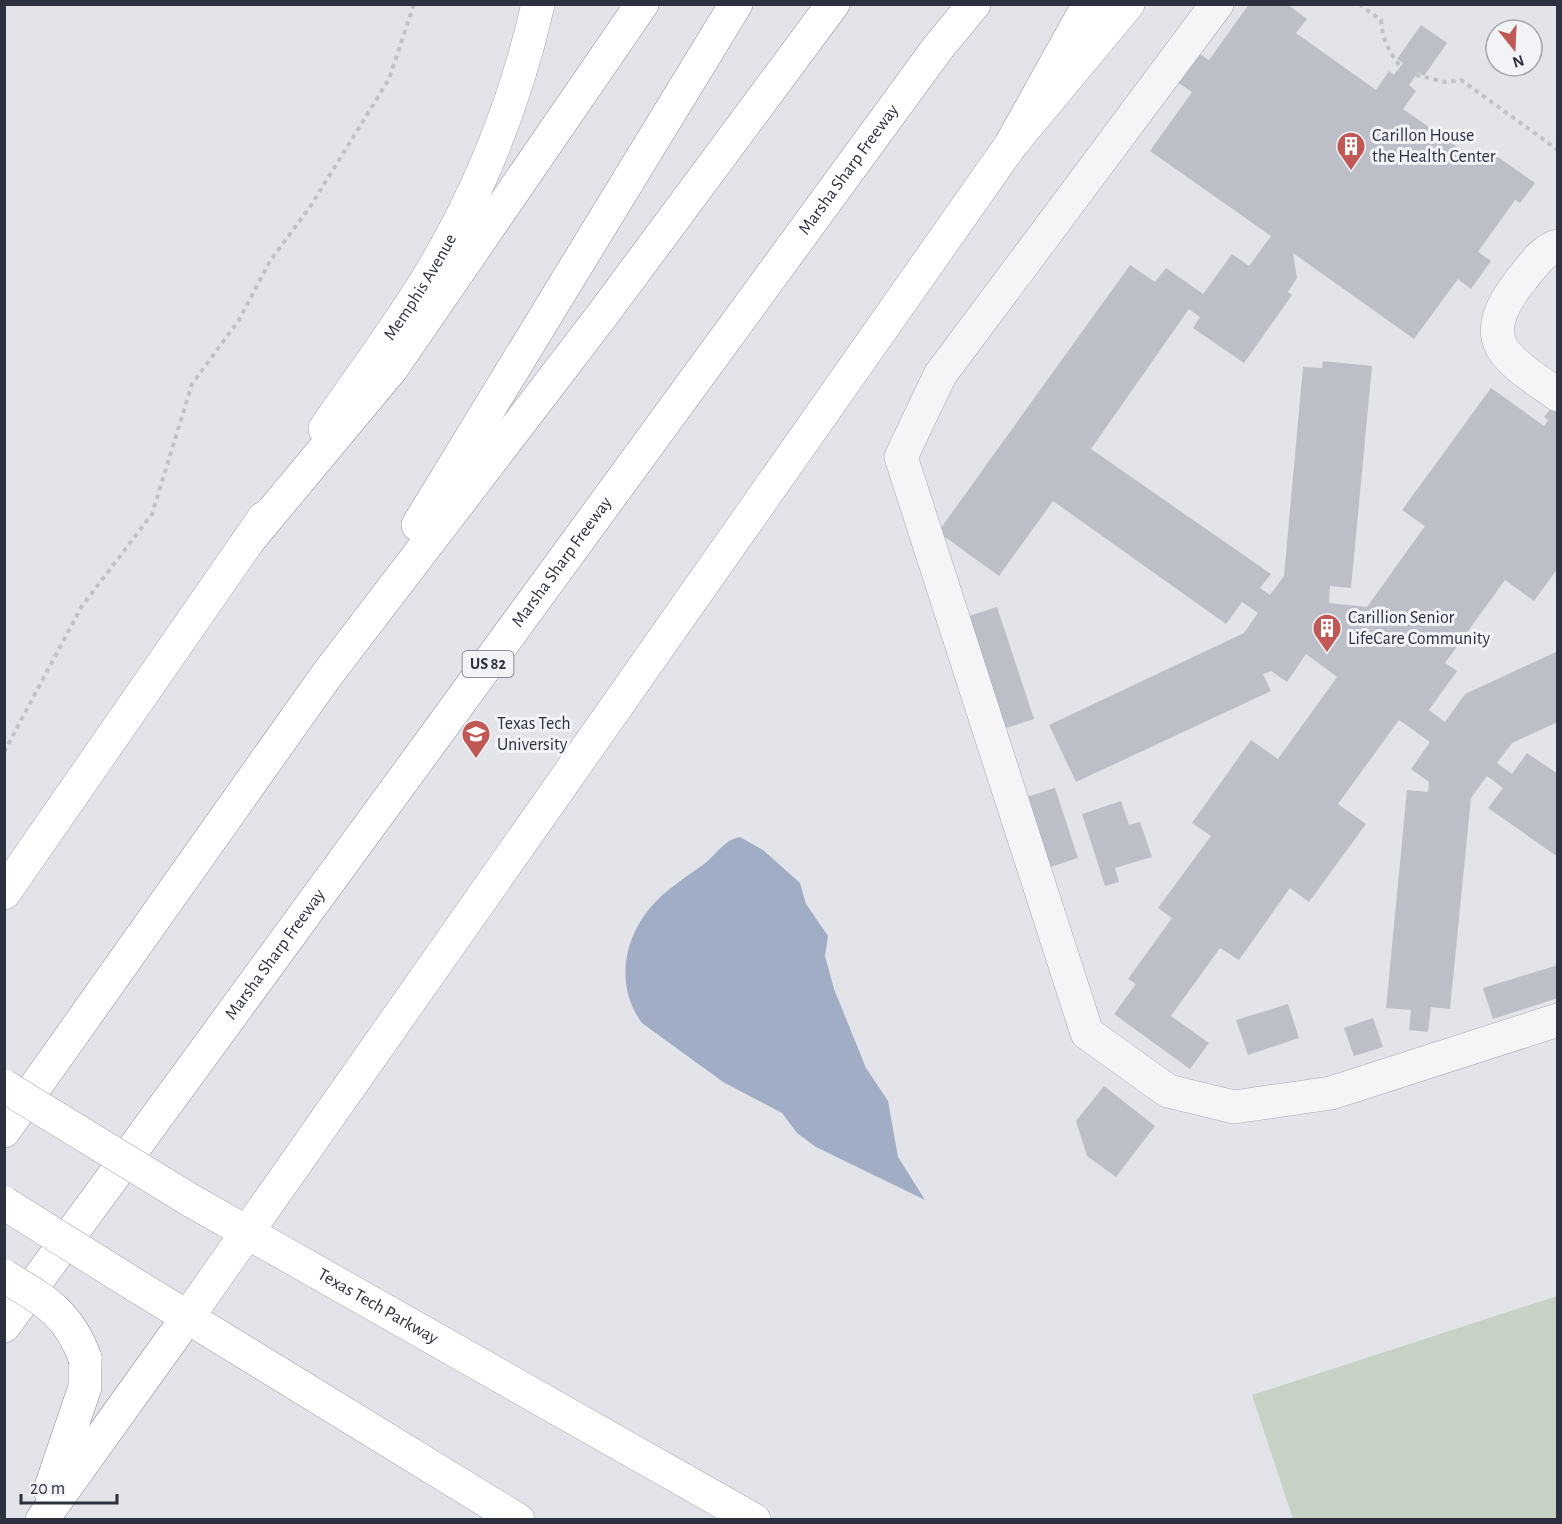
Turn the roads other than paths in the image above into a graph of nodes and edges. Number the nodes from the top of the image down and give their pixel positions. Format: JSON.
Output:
{"nodes":[{"id":1,"x":538,"y":4,"type":"edge"},
{"id":2,"x":642,"y":4,"type":"edge"},
{"id":3,"x":736,"y":4,"type":"edge"},
{"id":4,"x":833,"y":4,"type":"edge"},
{"id":5,"x":974,"y":4,"type":"edge"},
{"id":6,"x":1089,"y":4,"type":"edge"},
{"id":7,"x":1128,"y":4,"type":"edge"},
{"id":8,"x":1217,"y":4,"type":"edge"},
{"id":9,"x":1010,"y":146,"type":"junction"},
{"id":10,"x":1557,"y":246,"type":"edge"},
{"id":11,"x":1557,"y":395,"type":"edge"},
{"id":12,"x":248,"y":541,"type":"junction"},
{"id":13,"x":326,"y":676,"type":"junction"},
{"id":14,"x":4,"y":893,"type":"edge"},
{"id":15,"x":1557,"y":1020,"type":"edge"},
{"id":16,"x":4,"y":1086,"type":"edge"},
{"id":17,"x":4,"y":1131,"type":"edge"},
{"id":18,"x":4,"y":1203,"type":"edge"},
{"id":19,"x":248,"y":1234,"type":"junction"},
{"id":20,"x":4,"y":1276,"type":"edge"},
{"id":21,"x":188,"y":1318,"type":"junction"},
{"id":22,"x":4,"y":1326,"type":"edge"},
{"id":23,"x":41,"y":1520,"type":"edge"},
{"id":24,"x":518,"y":1520,"type":"edge"},
{"id":25,"x":754,"y":1520,"type":"edge"}],
"edges":[{"from":1,"to":12,"type":"main road","name":"Memphis Avenue"},
{"from":2,"to":12,"type":"main road"},
{"from":3,"to":13,"type":"main road"},
{"from":4,"to":13,"type":"main road"},
{"from":5,"to":22,"type":"main road","name":"Marsha Sharp Freeway","number":"US 82"},
{"from":6,"to":9,"type":"main road"},
{"from":7,"to":9,"type":"main road"},
{"from":8,"to":15,"type":"lane"},
{"from":9,"to":19,"type":"main road"},
{"from":10,"to":11,"type":"lane"},
{"from":12,"to":14,"type":"main road"},
{"from":13,"to":17,"type":"main road"},
{"from":16,"to":19,"type":"main road","name":"Texas Tech Parkway","bridge":true},
{"from":18,"to":21,"type":"main road","bridge":true},
{"from":19,"to":21,"type":"main road"},
{"from":19,"to":25,"type":"main road","name":"Texas Tech Parkway"},
{"from":20,"to":23,"type":"main road","bridge":true},
{"from":21,"to":23,"type":"main road"},
{"from":21,"to":24,"type":"main road"}]}
